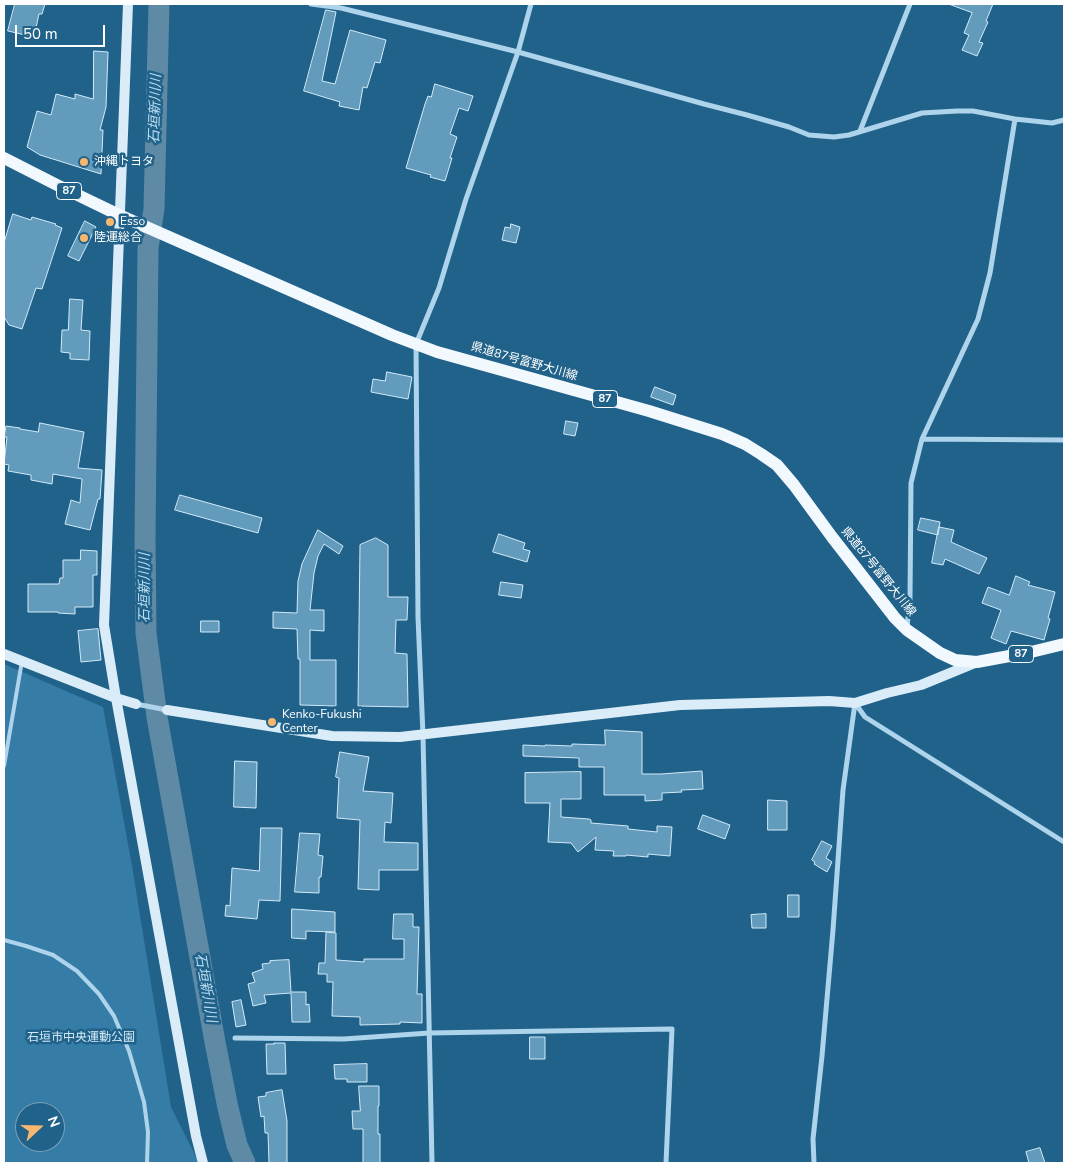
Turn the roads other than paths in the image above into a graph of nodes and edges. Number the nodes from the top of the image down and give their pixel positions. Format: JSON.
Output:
{"nodes":[{"id":1,"x":128,"y":4,"type":"edge"},
{"id":2,"x":311,"y":4,"type":"edge"},
{"id":3,"x":531,"y":4,"type":"edge"},
{"id":4,"x":910,"y":4,"type":"edge"},
{"id":5,"x":518,"y":52,"type":"junction"},
{"id":6,"x":1015,"y":118,"type":"junction"},
{"id":7,"x":1064,"y":120,"type":"edge"},
{"id":8,"x":860,"y":131,"type":"junction"},
{"id":9,"x":4,"y":158,"type":"edge"},
{"id":10,"x":119,"y":214,"type":"junction"},
{"id":11,"x":416,"y":344,"type":"junction"},
{"id":12,"x":922,"y":440,"type":"junction"},
{"id":13,"x":1064,"y":440,"type":"edge"},
{"id":14,"x":906,"y":630,"type":"junction"},
{"id":15,"x":1064,"y":644,"type":"edge"},
{"id":16,"x":4,"y":654,"type":"edge"},
{"id":17,"x":22,"y":661,"type":"junction"},
{"id":18,"x":978,"y":662,"type":"junction"},
{"id":19,"x":116,"y":698,"type":"junction"},
{"id":20,"x":855,"y":703,"type":"junction"},
{"id":21,"x":136,"y":704,"type":"joint"},
{"id":22,"x":167,"y":710,"type":"joint"},
{"id":23,"x":423,"y":734,"type":"junction"},
{"id":24,"x":4,"y":766,"type":"edge"},
{"id":25,"x":1064,"y":842,"type":"edge"},
{"id":26,"x":4,"y":940,"type":"edge"},
{"id":27,"x":429,"y":1033,"type":"junction"},
{"id":28,"x":235,"y":1038,"type":"dead end"},
{"id":29,"x":147,"y":1163,"type":"edge"},
{"id":30,"x":203,"y":1163,"type":"edge"},
{"id":31,"x":432,"y":1163,"type":"edge"},
{"id":32,"x":666,"y":1163,"type":"edge"},
{"id":33,"x":814,"y":1163,"type":"edge"}],
"edges":[{"from":1,"to":10,"type":"street"},
{"from":2,"to":5,"type":"street"},
{"from":3,"to":5,"type":"street"},
{"from":4,"to":8,"type":"street"},
{"from":5,"to":8,"type":"street"},
{"from":5,"to":11,"type":"street"},
{"from":6,"to":7,"type":"street"},
{"from":6,"to":8,"type":"street"},
{"from":6,"to":12,"type":"street"},
{"from":9,"to":10,"type":"main road","name":"県道87号富野大川線","number":"87"},
{"from":10,"to":11,"type":"main road","name":"県道87号富野大川線","number":"87"},
{"from":10,"to":19,"type":"street"},
{"from":11,"to":14,"type":"main road","name":"県道87号富野大川線","number":"87"},
{"from":11,"to":23,"type":"street"},
{"from":12,"to":13,"type":"street"},
{"from":12,"to":14,"type":"street"},
{"from":14,"to":18,"type":"main road","name":"県道87号富野大川線","number":"87"},
{"from":15,"to":18,"type":"main road","name":"県道87号富野大川線","number":"87"},
{"from":16,"to":17,"type":"street"},
{"from":17,"to":19,"type":"street"},
{"from":17,"to":24,"type":"lane"},
{"from":18,"to":20,"type":"street"},
{"from":19,"to":21,"type":"street"},
{"from":19,"to":30,"type":"street"},
{"from":20,"to":23,"type":"street"},
{"from":20,"to":25,"type":"street"},
{"from":20,"to":33,"type":"street"},
{"from":21,"to":22,"type":"street"},
{"from":22,"to":23,"type":"street"},
{"from":23,"to":27,"type":"street"},
{"from":26,"to":29,"type":"lane"},
{"from":27,"to":28,"type":"street"},
{"from":27,"to":31,"type":"street"},
{"from":27,"to":32,"type":"street"}]}
